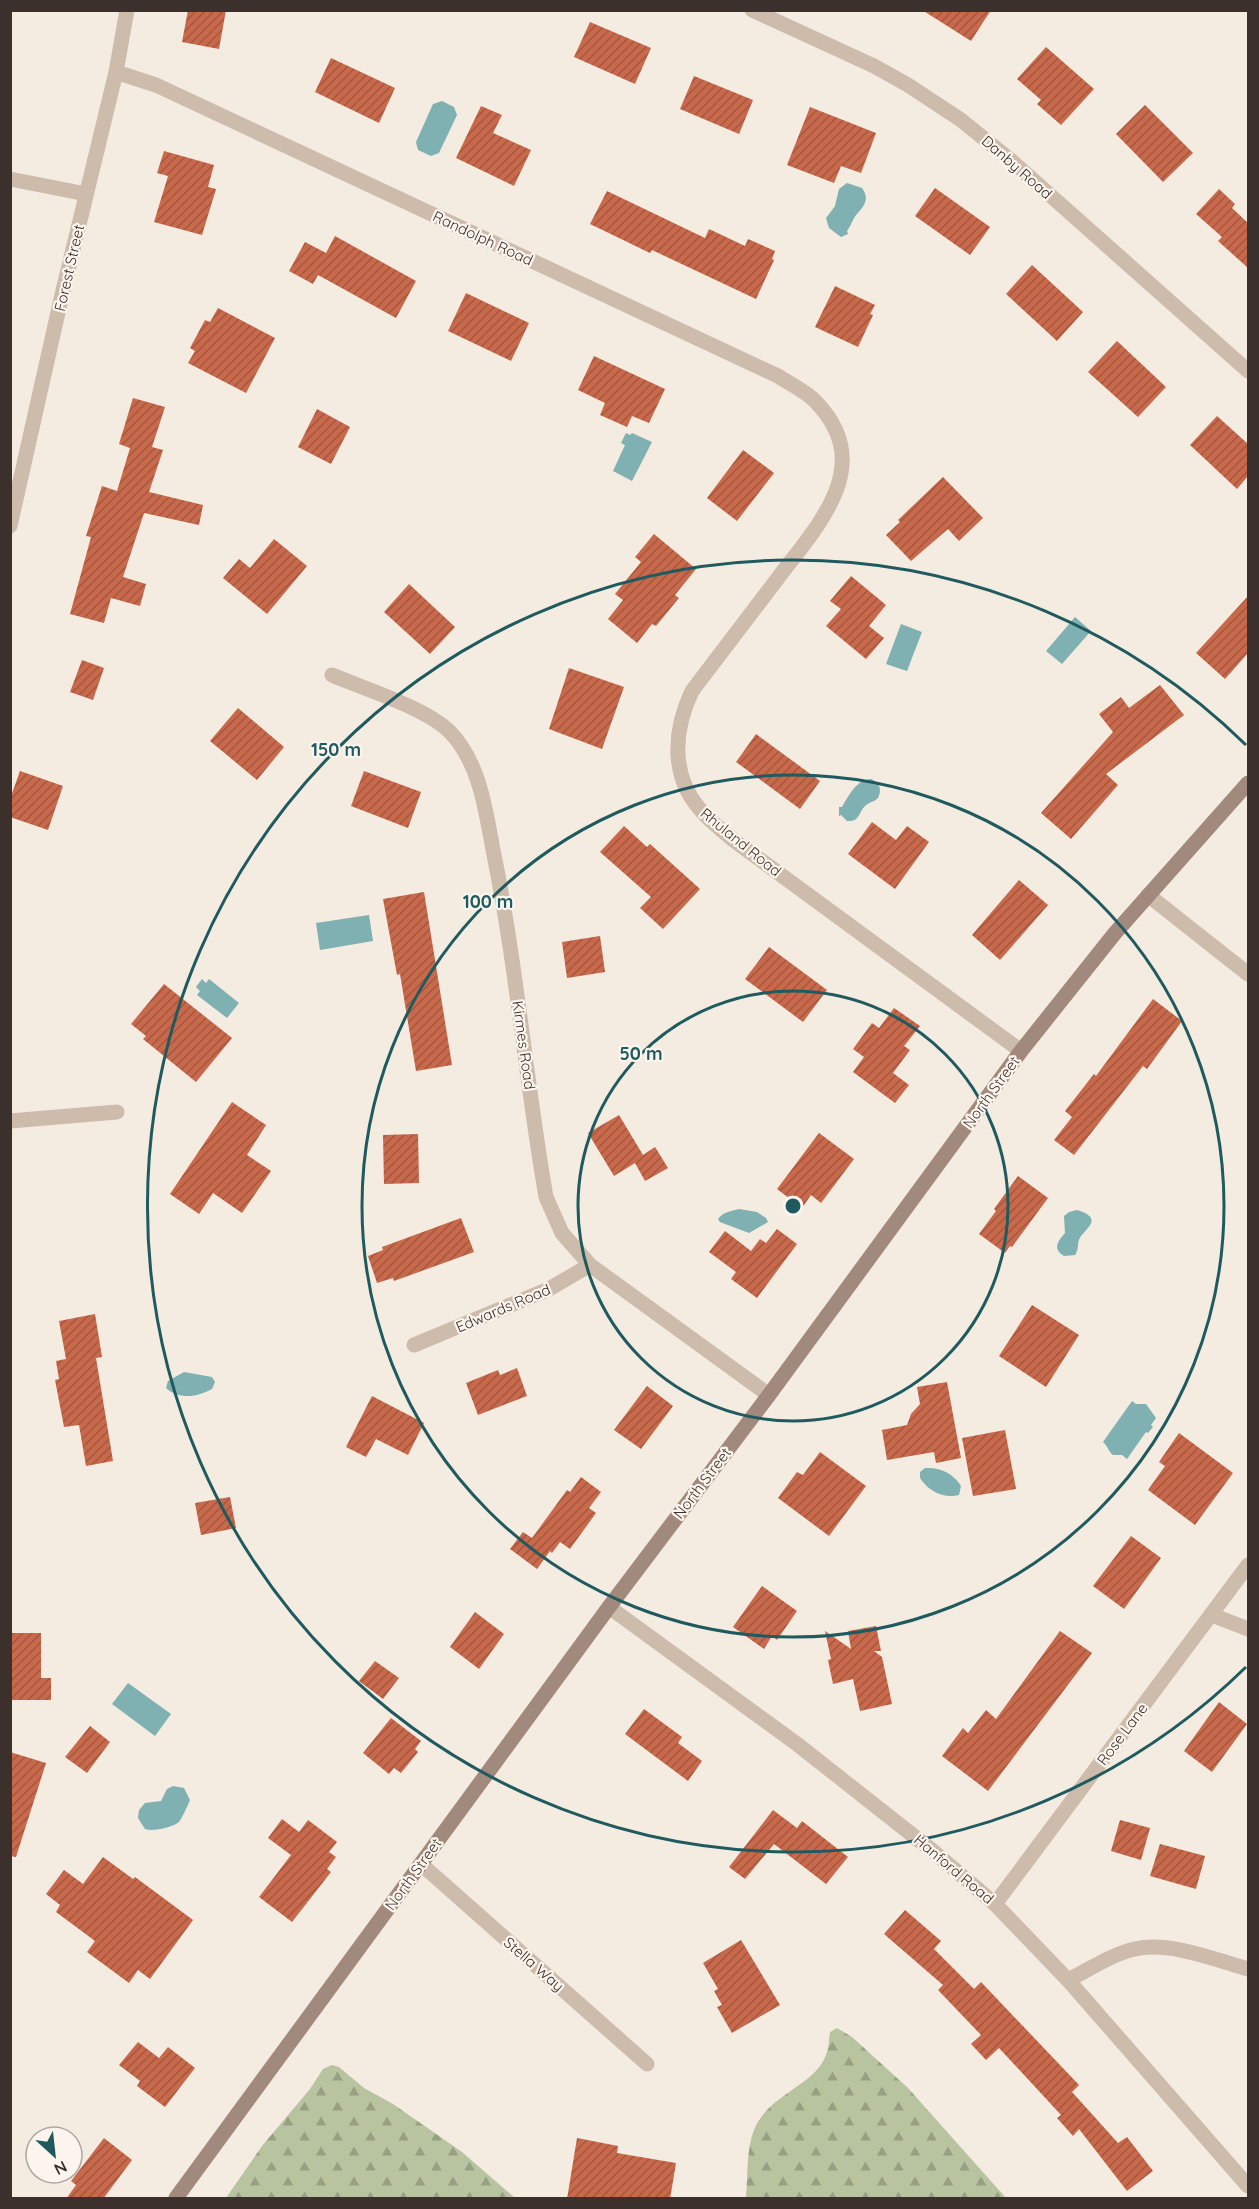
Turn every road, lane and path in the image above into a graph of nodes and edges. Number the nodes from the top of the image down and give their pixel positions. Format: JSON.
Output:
{"nodes":[{"id":1,"x":127,"y":10,"type":"edge"},
{"id":2,"x":752,"y":10,"type":"edge"},
{"id":3,"x":116,"y":72,"type":"junction"},
{"id":4,"x":10,"y":179,"type":"edge"},
{"id":5,"x":86,"y":194,"type":"junction"},
{"id":6,"x":1248,"y":371,"type":"edge"},
{"id":7,"x":834,"y":426,"type":"joint"},
{"id":8,"x":10,"y":526,"type":"edge"},
{"id":9,"x":332,"y":675,"type":"dead end"},
{"id":10,"x":1248,"y":783,"type":"edge"},
{"id":11,"x":1148,"y":895,"type":"junction"},
{"id":12,"x":1248,"y":974,"type":"edge"},
{"id":13,"x":1021,"y":1051,"type":"junction"},
{"id":14,"x":117,"y":1112,"type":"dead end"},
{"id":15,"x":10,"y":1121,"type":"edge"},
{"id":16,"x":590,"y":1265,"type":"junction"},
{"id":17,"x":414,"y":1345,"type":"dead end"},
{"id":18,"x":769,"y":1395,"type":"junction"},
{"id":19,"x":1248,"y":1565,"type":"edge"},
{"id":20,"x":609,"y":1607,"type":"junction"},
{"id":21,"x":1212,"y":1615,"type":"junction"},
{"id":22,"x":1248,"y":1629,"type":"edge"},
{"id":23,"x":421,"y":1864,"type":"junction"},
{"id":24,"x":995,"y":1904,"type":"junction"},
{"id":25,"x":1248,"y":1969,"type":"edge"},
{"id":26,"x":1068,"y":1980,"type":"junction"},
{"id":27,"x":647,"y":2064,"type":"dead end"},
{"id":28,"x":1248,"y":2186,"type":"edge"},
{"id":29,"x":176,"y":2199,"type":"edge"}],
"edges":[{"from":1,"to":3,"type":"street","name":"Forest Street"},
{"from":2,"to":6,"type":"street","name":"Danby Road"},
{"from":3,"to":5,"type":"street","name":"Forest Street"},
{"from":3,"to":7,"type":"street","name":"Randolph Road"},
{"from":4,"to":5,"type":"street"},
{"from":5,"to":8,"type":"street","name":"Forest Street"},
{"from":7,"to":13,"type":"street","name":"Rhuland Road"},
{"from":9,"to":16,"type":"street","name":"Kirmes Road"},
{"from":10,"to":11,"type":"street","name":"North Street"},
{"from":11,"to":12,"type":"street"},
{"from":11,"to":13,"type":"street","name":"North Street"},
{"from":13,"to":18,"type":"street","name":"North Street"},
{"from":14,"to":15,"type":"street"},
{"from":16,"to":17,"type":"street","name":"Edwards Road"},
{"from":16,"to":18,"type":"street","name":"Kirmes Road"},
{"from":18,"to":20,"type":"street","name":"North Street"},
{"from":19,"to":21,"type":"street","name":"Rose Lane"},
{"from":20,"to":23,"type":"street","name":"North Street"},
{"from":20,"to":24,"type":"street","name":"Hanford Road"},
{"from":21,"to":22,"type":"street"},
{"from":21,"to":24,"type":"street","name":"Rose Lane"},
{"from":23,"to":27,"type":"street","name":"Stella Way"},
{"from":23,"to":29,"type":"street","name":"North Street"},
{"from":24,"to":26,"type":"street","name":"Hanford Road"},
{"from":25,"to":26,"type":"street"},
{"from":26,"to":28,"type":"street","name":"Hanford Road"}]}
